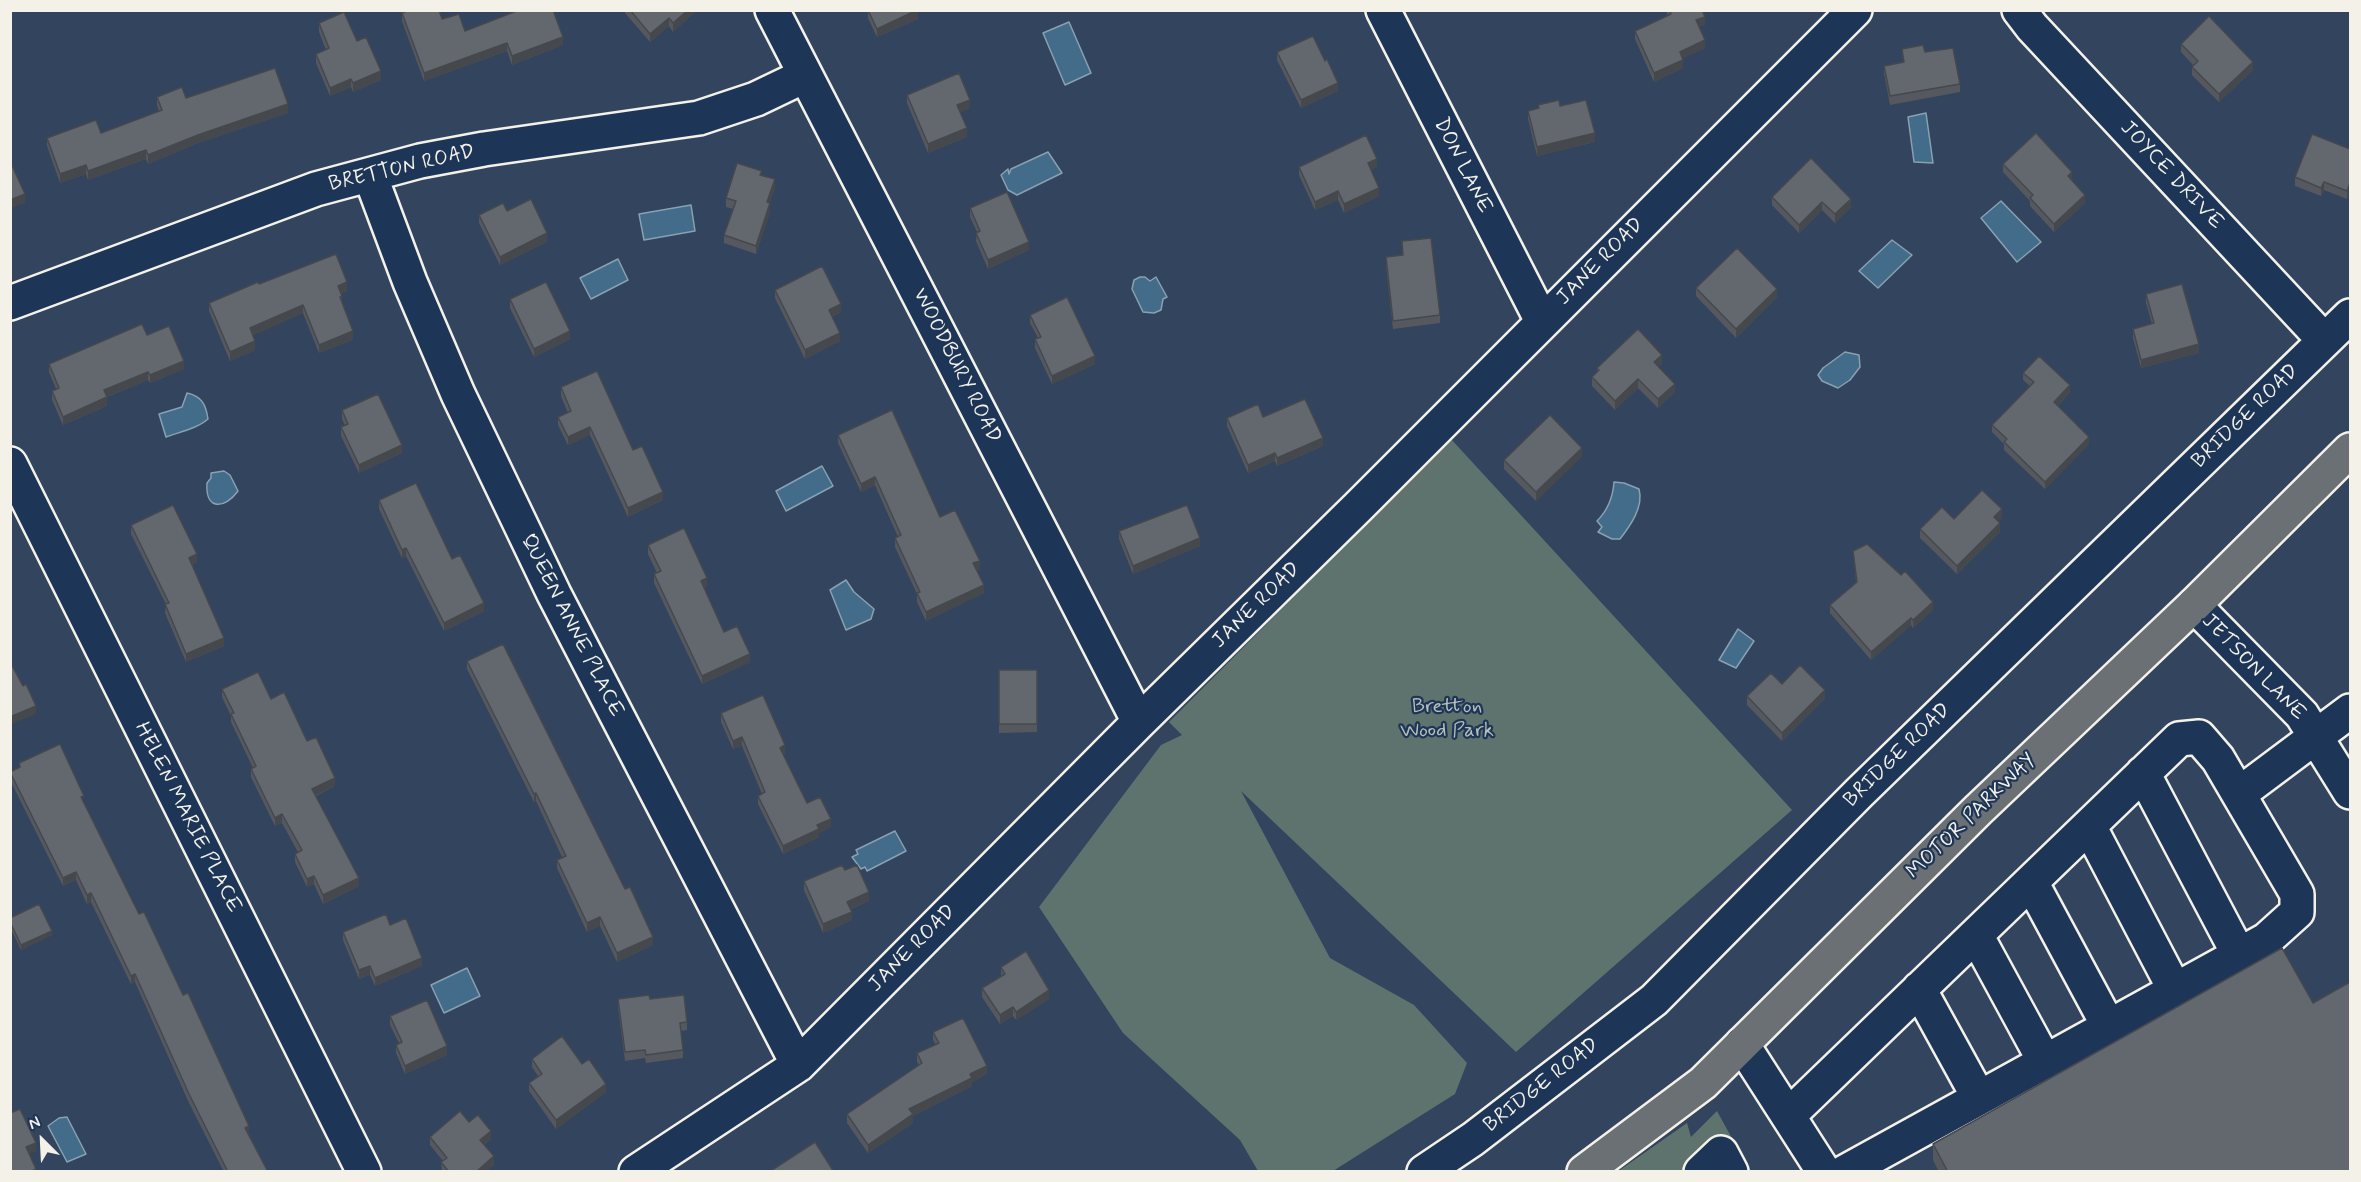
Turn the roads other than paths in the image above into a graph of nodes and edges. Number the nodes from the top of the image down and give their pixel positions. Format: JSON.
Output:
{"nodes":[{"id":1,"x":772,"y":10,"type":"edge"},
{"id":2,"x":1383,"y":10,"type":"edge"},
{"id":3,"x":1855,"y":10,"type":"edge"},
{"id":4,"x":2019,"y":10,"type":"edge"},
{"id":5,"x":804,"y":76,"type":"junction"},
{"id":6,"x":370,"y":175,"type":"junction"},
{"id":7,"x":10,"y":303,"type":"edge"},
{"id":8,"x":2350,"y":316,"type":"edge"},
{"id":9,"x":1542,"y":321,"type":"junction"},
{"id":10,"x":2324,"y":340,"type":"junction"},
{"id":11,"x":2350,"y":450,"type":"edge"},
{"id":12,"x":10,"y":464,"type":"edge"},
{"id":13,"x":2194,"y":605,"type":"junction"},
{"id":14,"x":2350,"y":711,"type":"edge"},
{"id":15,"x":1139,"y":722,"type":"junction"},
{"id":16,"x":2316,"y":737,"type":"junction"},
{"id":17,"x":2143,"y":773,"type":"junction"},
{"id":18,"x":2350,"y":792,"type":"edge"},
{"id":19,"x":2239,"y":794,"type":"junction"},
{"id":20,"x":2089,"y":826,"type":"junction"},
{"id":21,"x":2031,"y":882,"type":"junction"},
{"id":22,"x":1976,"y":935,"type":"junction"},
{"id":23,"x":2239,"y":955,"type":"junction"},
{"id":24,"x":1920,"y":989,"type":"junction"},
{"id":25,"x":2175,"y":990,"type":"junction"},
{"id":26,"x":2109,"y":1027,"type":"junction"},
{"id":27,"x":1743,"y":1044,"type":"junction"},
{"id":28,"x":2045,"y":1062,"type":"junction"},
{"id":29,"x":798,"y":1065,"type":"junction"},
{"id":30,"x":1979,"y":1098,"type":"junction"},
{"id":31,"x":1788,"y":1116,"type":"junction"},
{"id":32,"x":364,"y":1172,"type":"edge"},
{"id":33,"x":636,"y":1172,"type":"edge"},
{"id":34,"x":1424,"y":1172,"type":"edge"},
{"id":35,"x":1584,"y":1172,"type":"edge"},
{"id":36,"x":1701,"y":1172,"type":"edge"},
{"id":37,"x":1731,"y":1172,"type":"edge"},
{"id":38,"x":1824,"y":1172,"type":"edge"},
{"id":39,"x":1845,"y":1172,"type":"edge"}],
"edges":[{"from":1,"to":5,"type":"street","name":"WOODBURY ROAD"},
{"from":2,"to":9,"type":"street","name":"DON LANE"},
{"from":3,"to":9,"type":"street","name":"JANE ROAD"},
{"from":4,"to":10,"type":"street","name":"JOYCE DRIVE"},
{"from":5,"to":6,"type":"street","name":"BRETTON ROAD"},
{"from":5,"to":15,"type":"street","name":"WOODBURY ROAD"},
{"from":6,"to":7,"type":"street","name":"BRETTON ROAD"},
{"from":6,"to":29,"type":"street","name":"QUEEN ANNE PLACE"},
{"from":8,"to":10,"type":"street","name":"BRIDGE ROAD"},
{"from":9,"to":15,"type":"street","name":"JANE ROAD"},
{"from":10,"to":34,"type":"street","name":"BRIDGE ROAD"},
{"from":11,"to":13,"type":"main road","name":"MOTOR PARKWAY"},
{"from":12,"to":32,"type":"street","name":"HELEN MARIE PLACE"},
{"from":13,"to":16,"type":"street","name":"JETSON LANE"},
{"from":13,"to":27,"type":"main road","name":"MOTOR PARKWAY"},
{"from":14,"to":16,"type":"street"},
{"from":15,"to":29,"type":"street","name":"JANE ROAD"},
{"from":16,"to":18,"type":"street","name":"JETSON LANE"},
{"from":16,"to":19,"type":"street"},
{"from":17,"to":19,"type":"street"},
{"from":17,"to":20,"type":"street"},
{"from":17,"to":23,"type":"street"},
{"from":19,"to":23,"type":"street"},
{"from":20,"to":21,"type":"street"},
{"from":20,"to":25,"type":"street"},
{"from":21,"to":22,"type":"street"},
{"from":21,"to":26,"type":"street"},
{"from":22,"to":24,"type":"street"},
{"from":22,"to":28,"type":"street"},
{"from":23,"to":25,"type":"street"},
{"from":24,"to":30,"type":"street"},
{"from":24,"to":31,"type":"street"},
{"from":25,"to":26,"type":"street"},
{"from":26,"to":28,"type":"street"},
{"from":27,"to":31,"type":"street"},
{"from":27,"to":35,"type":"main road","name":"MOTOR PARKWAY"},
{"from":28,"to":30,"type":"street"},
{"from":29,"to":33,"type":"street","name":"JANE ROAD"},
{"from":30,"to":39,"type":"street"},
{"from":31,"to":38,"type":"street"},
{"from":36,"to":37,"type":"street"}]}
